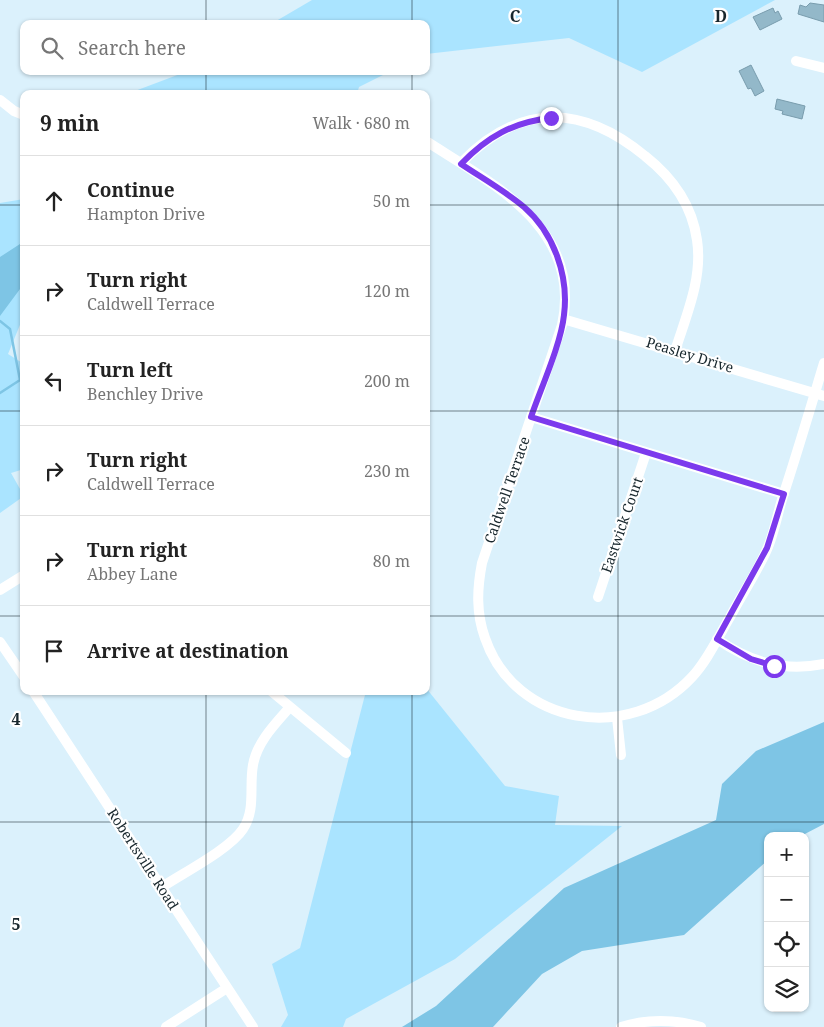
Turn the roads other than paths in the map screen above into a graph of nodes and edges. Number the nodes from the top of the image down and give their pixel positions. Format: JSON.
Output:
{"nodes":[{"id":1,"x":796,"y":60,"type":"dead end"},
{"id":2,"x":824,"y":68,"type":"edge"},
{"id":3,"x":0,"y":100,"type":"edge"},
{"id":4,"x":20,"y":113,"type":"edge"},
{"id":5,"x":430,"y":144,"type":"edge"},
{"id":6,"x":461,"y":164,"type":"junction"},
{"id":7,"x":563,"y":319,"type":"junction"},
{"id":8,"x":675,"y":351,"type":"junction"},
{"id":9,"x":824,"y":363,"type":"edge"},
{"id":10,"x":820,"y":394,"type":"edge"},
{"id":11,"x":531,"y":417,"type":"junction"},
{"id":12,"x":646,"y":453,"type":"junction"},
{"id":13,"x":784,"y":494,"type":"junction"},
{"id":14,"x":20,"y":577,"type":"edge"},
{"id":15,"x":0,"y":590,"type":"edge"},
{"id":16,"x":598,"y":597,"type":"dead end"},
{"id":17,"x":717,"y":639,"type":"junction"},
{"id":18,"x":0,"y":642,"type":"edge"},
{"id":19,"x":824,"y":664,"type":"edge"},
{"id":20,"x":20,"y":671,"type":"edge"},
{"id":21,"x":36,"y":695,"type":"edge"},
{"id":22,"x":276,"y":695,"type":"edge"},
{"id":23,"x":290,"y":707,"type":"junction"},
{"id":24,"x":617,"y":718,"type":"junction"},
{"id":25,"x":346,"y":753,"type":"dead end"},
{"id":26,"x":621,"y":755,"type":"dead end"},
{"id":27,"x":162,"y":887,"type":"junction"},
{"id":28,"x":227,"y":988,"type":"junction"},
{"id":29,"x":166,"y":1027,"type":"edge"},
{"id":30,"x":253,"y":1027,"type":"edge"},
{"id":31,"x":621,"y":1027,"type":"edge"},
{"id":32,"x":701,"y":1027,"type":"edge"}],
"edges":[{"from":1,"to":2,"type":"street"},
{"from":3,"to":4,"type":"street"},
{"from":5,"to":6,"type":"street","name":"Caldwell Terrace"},
{"from":6,"to":7,"type":"street","name":"Caldwell Terrace"},
{"from":6,"to":8,"type":"street"},
{"from":7,"to":8,"type":"street","name":"Peasley Drive"},
{"from":7,"to":11,"type":"street","name":"Caldwell Terrace"},
{"from":8,"to":10,"type":"street","name":"Peasley Drive"},
{"from":9,"to":10,"type":"street"},
{"from":10,"to":13,"type":"street","name":"Caldwell Terrace"},
{"from":11,"to":12,"type":"street"},
{"from":11,"to":24,"type":"street","name":"Caldwell Terrace"},
{"from":12,"to":13,"type":"street"},
{"from":12,"to":16,"type":"street","name":"Eastwick Court"},
{"from":13,"to":17,"type":"street","name":"Caldwell Terrace"},
{"from":14,"to":15,"type":"street"},
{"from":17,"to":19,"type":"street"},
{"from":17,"to":24,"type":"street","name":"Caldwell Terrace"},
{"from":18,"to":20,"type":"street"},
{"from":21,"to":27,"type":"street","name":"Robertsville Road"},
{"from":22,"to":23,"type":"street"},
{"from":23,"to":25,"type":"street"},
{"from":23,"to":27,"type":"street"},
{"from":24,"to":26,"type":"street"},
{"from":27,"to":28,"type":"street","name":"Robertsville Road"},
{"from":28,"to":29,"type":"street"},
{"from":28,"to":30,"type":"street","name":"Robertsville Road"},
{"from":31,"to":32,"type":"street"}]}
